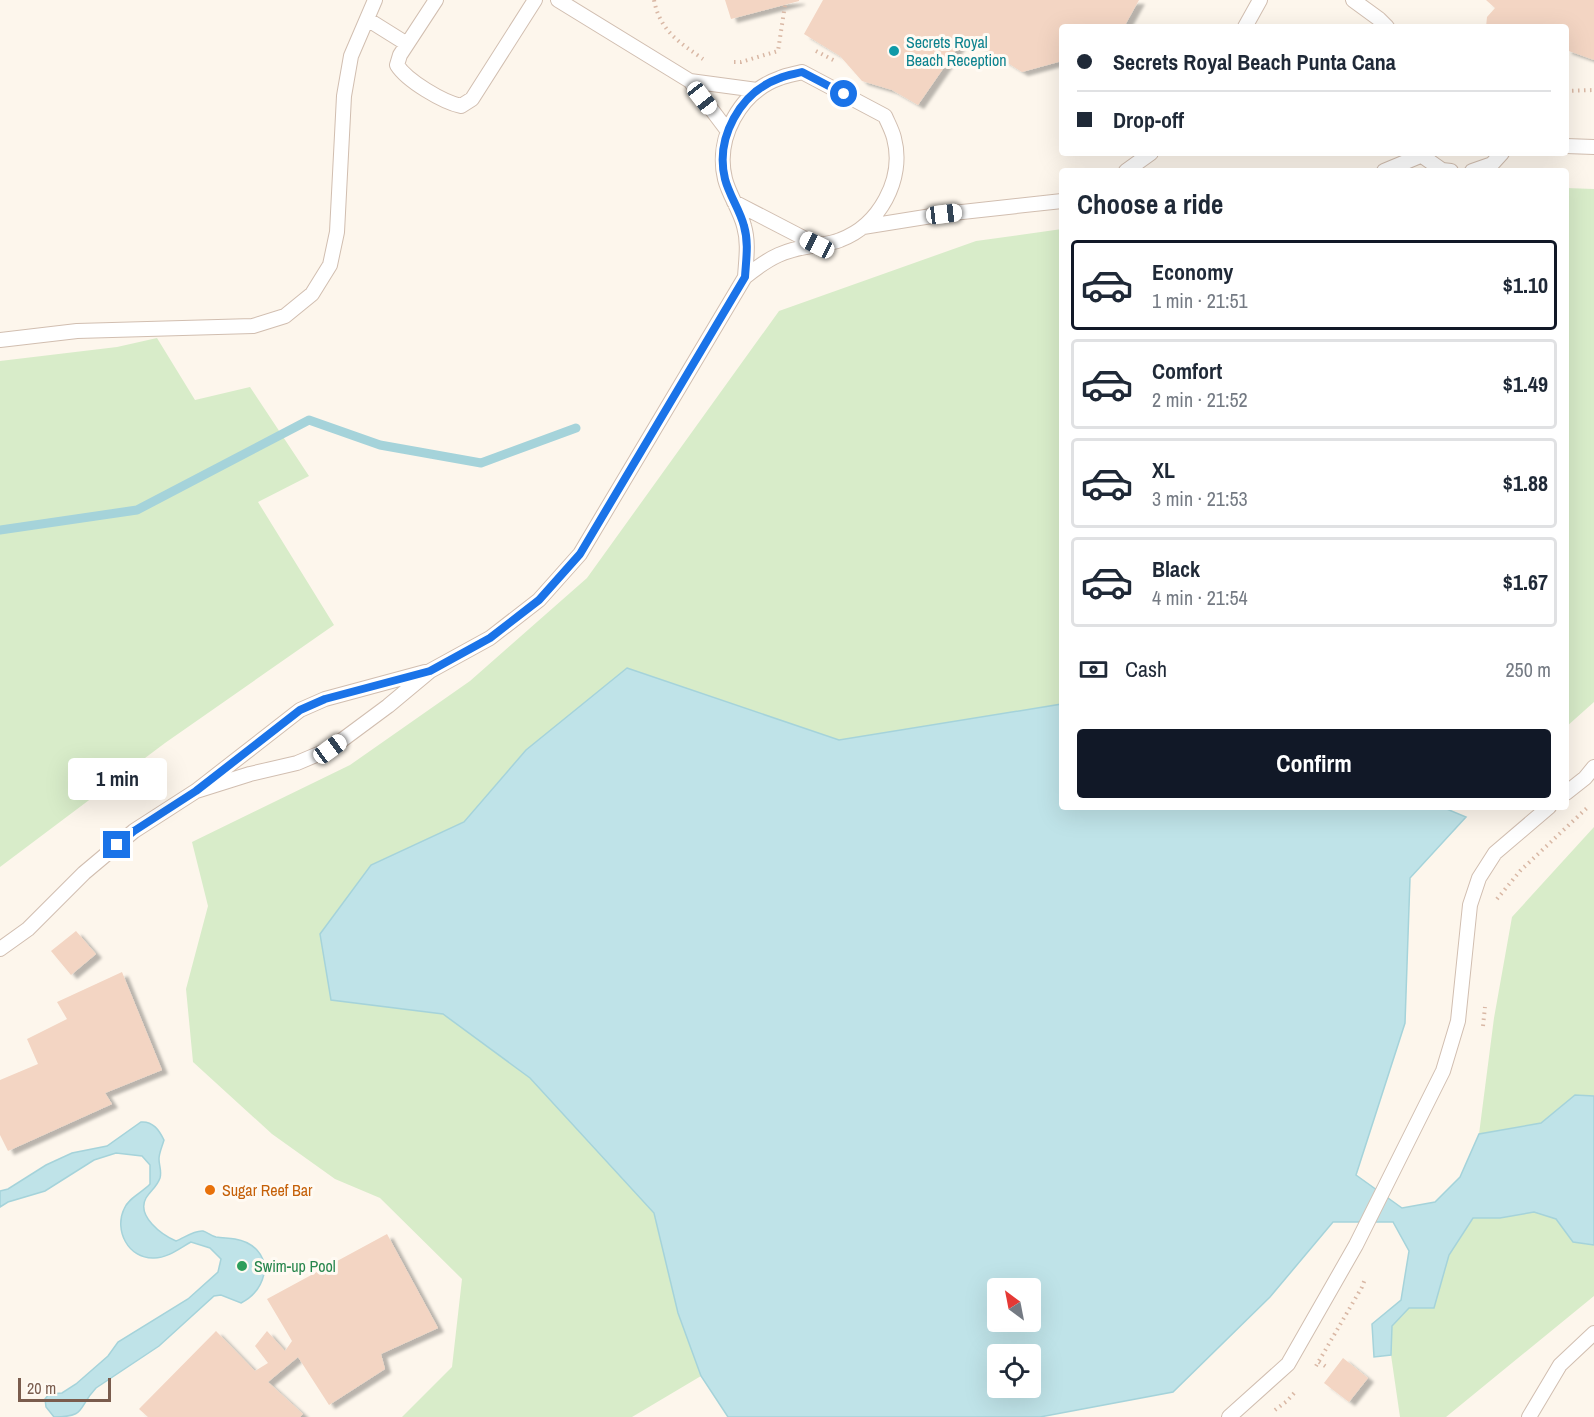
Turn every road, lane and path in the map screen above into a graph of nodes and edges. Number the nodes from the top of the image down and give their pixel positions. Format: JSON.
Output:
{"nodes":[{"id":1,"x":375,"y":0,"type":"edge"},
{"id":2,"x":436,"y":0,"type":"edge"},
{"id":3,"x":535,"y":0,"type":"edge"},
{"id":4,"x":558,"y":0,"type":"edge"},
{"id":5,"x":654,"y":0,"type":"edge"},
{"id":6,"x":1260,"y":0,"type":"edge"},
{"id":7,"x":1353,"y":0,"type":"edge"},
{"id":8,"x":785,"y":4,"type":"dead end"},
{"id":9,"x":366,"y":19,"type":"junction"},
{"id":10,"x":1247,"y":24,"type":"edge"},
{"id":11,"x":1384,"y":24,"type":"edge"},
{"id":12,"x":407,"y":44,"type":"junction"},
{"id":13,"x":706,"y":61,"type":"dead end"},
{"id":14,"x":729,"y":62,"type":"dead end"},
{"id":15,"x":690,"y":81,"type":"junction"},
{"id":16,"x":757,"y":90,"type":"junction"},
{"id":17,"x":1594,"y":90,"type":"edge"},
{"id":18,"x":1569,"y":91,"type":"edge"},
{"id":19,"x":728,"y":130,"type":"junction"},
{"id":20,"x":1569,"y":146,"type":"edge"},
{"id":21,"x":1594,"y":147,"type":"edge"},
{"id":22,"x":1147,"y":156,"type":"edge"},
{"id":23,"x":1417,"y":156,"type":"edge"},
{"id":24,"x":1421,"y":156,"type":"edge"},
{"id":25,"x":1499,"y":156,"type":"edge"},
{"id":26,"x":1130,"y":168,"type":"edge"},
{"id":27,"x":1391,"y":168,"type":"edge"},
{"id":28,"x":1439,"y":168,"type":"edge"},
{"id":29,"x":1481,"y":168,"type":"edge"},
{"id":30,"x":1059,"y":201,"type":"edge"},
{"id":31,"x":734,"y":202,"type":"junction"},
{"id":32,"x":863,"y":227,"type":"junction"},
{"id":33,"x":817,"y":245,"type":"junction"},
{"id":34,"x":745,"y":277,"type":"junction"},
{"id":35,"x":0,"y":340,"type":"edge"},
{"id":36,"x":430,"y":671,"type":"junction"},
{"id":37,"x":1594,"y":767,"type":"edge"},
{"id":38,"x":196,"y":791,"type":"junction"},
{"id":39,"x":1569,"y":791,"type":"edge"},
{"id":40,"x":1594,"y":801,"type":"edge"},
{"id":41,"x":1546,"y":810,"type":"edge"},
{"id":42,"x":1493,"y":904,"type":"dead end"},
{"id":43,"x":0,"y":949,"type":"edge"},
{"id":44,"x":1485,"y":998,"type":"dead end"},
{"id":45,"x":1481,"y":1031,"type":"dead end"},
{"id":46,"x":1594,"y":1333,"type":"edge"},
{"id":47,"x":1229,"y":1417,"type":"edge"},
{"id":48,"x":1529,"y":1417,"type":"edge"}],
"edges":[{"from":1,"to":9,"type":"lane"},
{"from":2,"to":12,"type":"lane"},
{"from":3,"to":12,"type":"lane"},
{"from":4,"to":15,"type":"lane"},
{"from":5,"to":13,"type":"path"},
{"from":6,"to":10,"type":"lane"},
{"from":7,"to":11,"type":"lane"},
{"from":8,"to":14,"type":"path"},
{"from":9,"to":12,"type":"lane"},
{"from":9,"to":35,"type":"lane"},
{"from":15,"to":16,"type":"lane"},
{"from":15,"to":19,"type":"lane"},
{"from":16,"to":19,"type":"lane"},
{"from":16,"to":32,"type":"lane"},
{"from":17,"to":18,"type":"path"},
{"from":19,"to":31,"type":"lane"},
{"from":20,"to":21,"type":"lane"},
{"from":22,"to":26,"type":"lane"},
{"from":23,"to":27,"type":"lane"},
{"from":24,"to":28,"type":"lane"},
{"from":25,"to":29,"type":"lane"},
{"from":30,"to":32,"type":"lane"},
{"from":31,"to":33,"type":"lane"},
{"from":31,"to":34,"type":"lane"},
{"from":32,"to":33,"type":"lane"},
{"from":33,"to":34,"type":"lane"},
{"from":34,"to":36,"type":"lane"},
{"from":36,"to":38,"type":"lane"},
{"from":36,"to":38,"type":"lane"},
{"from":37,"to":39,"type":"lane"},
{"from":38,"to":43,"type":"lane"},
{"from":40,"to":42,"type":"path"},
{"from":41,"to":47,"type":"lane"},
{"from":44,"to":45,"type":"path"},
{"from":46,"to":48,"type":"lane"}]}
